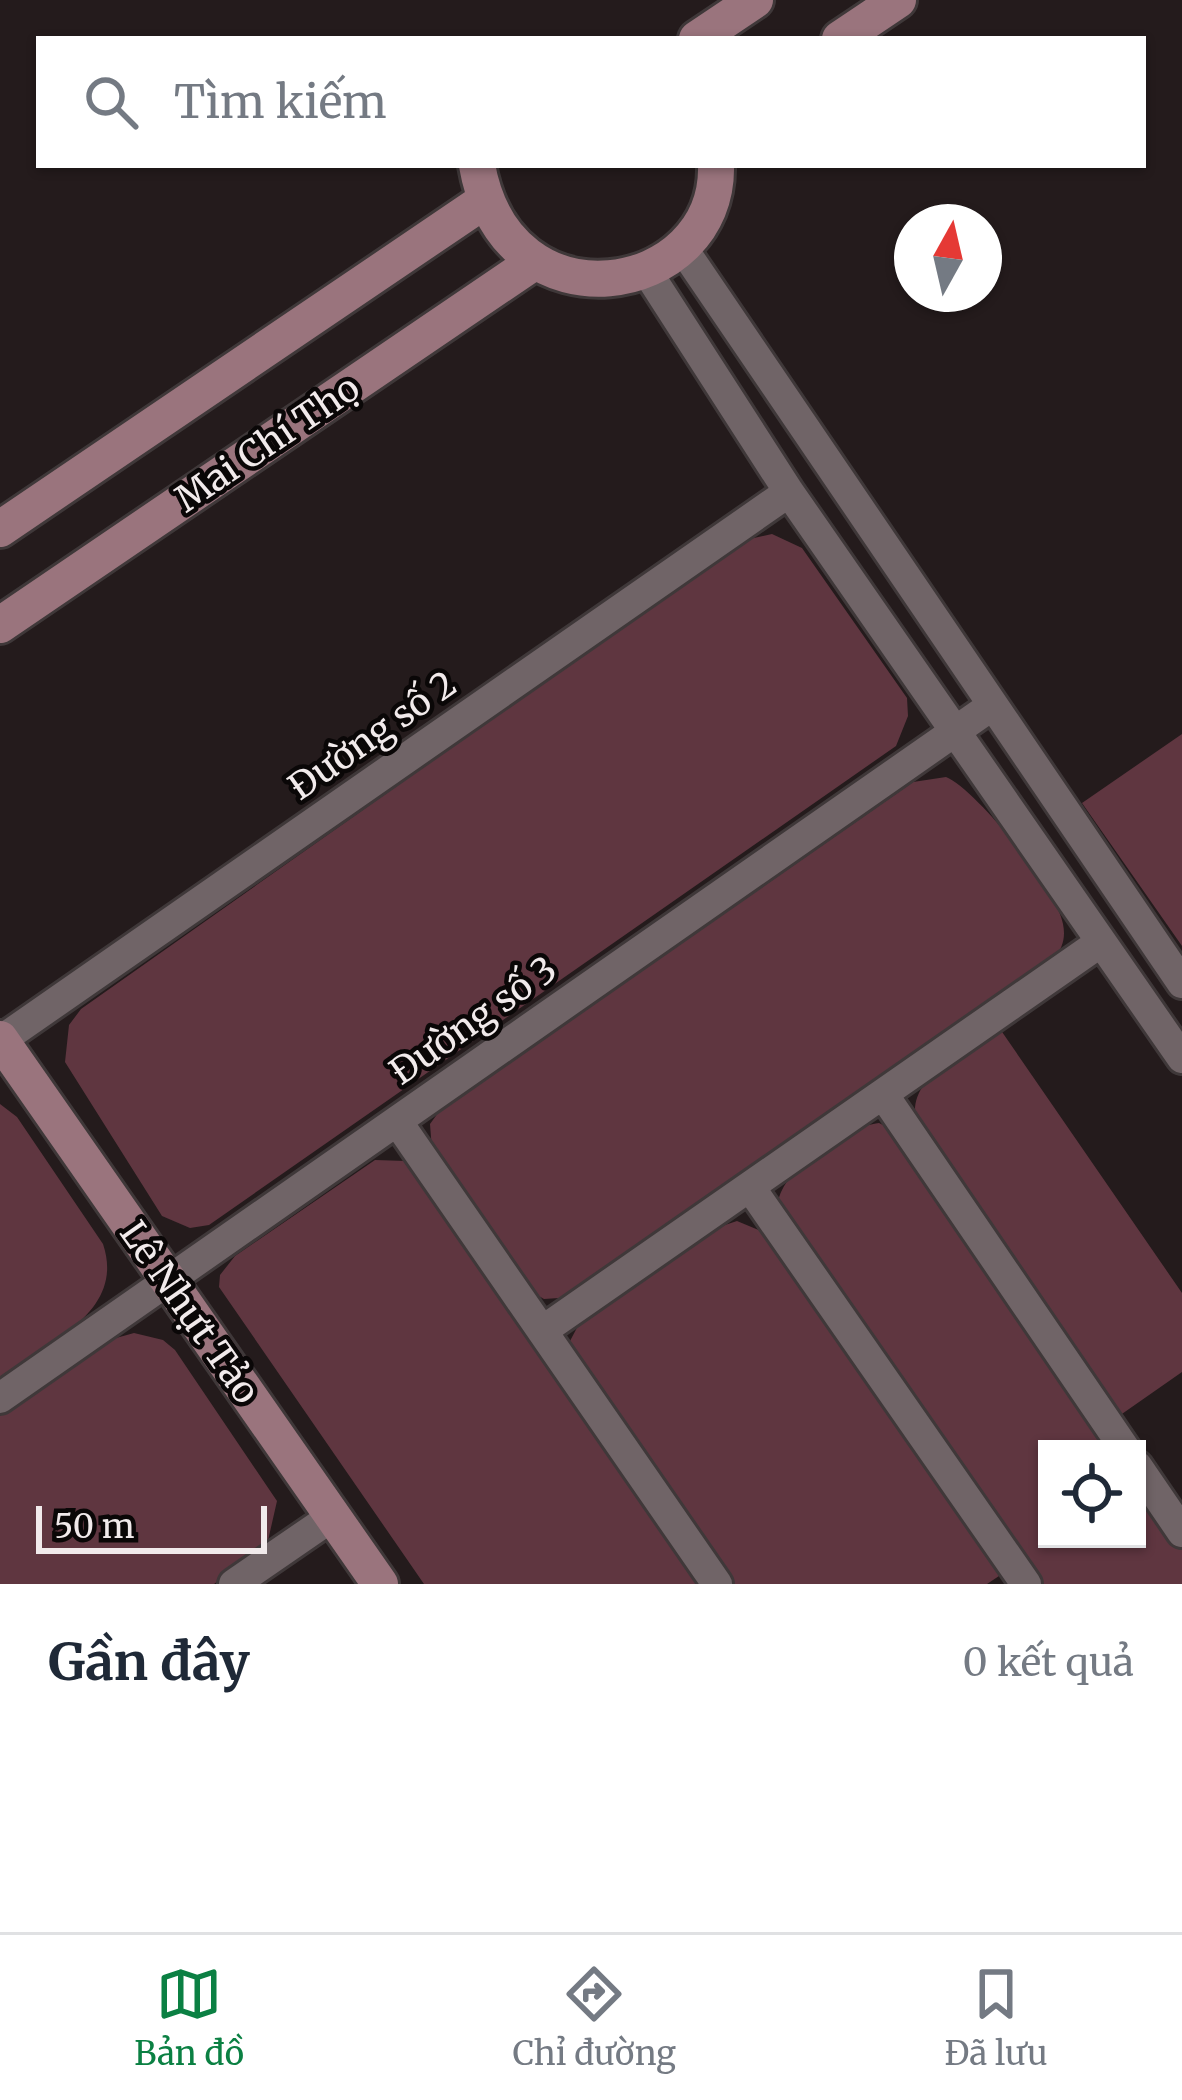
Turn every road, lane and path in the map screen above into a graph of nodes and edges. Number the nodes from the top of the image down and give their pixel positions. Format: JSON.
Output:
{"nodes":[{"id":1,"x":754,"y":0,"type":"edge"},
{"id":2,"x":898,"y":0,"type":"edge"},
{"id":3,"x":702,"y":36,"type":"edge"},
{"id":4,"x":844,"y":36,"type":"edge"},
{"id":5,"x":715,"y":168,"type":"edge"},
{"id":6,"x":480,"y":183,"type":"edge"},
{"id":7,"x":681,"y":246,"type":"junction"},
{"id":8,"x":534,"y":262,"type":"junction"},
{"id":9,"x":646,"y":270,"type":"junction"},
{"id":10,"x":789,"y":492,"type":"junction"},
{"id":11,"x":0,"y":529,"type":"edge"},
{"id":12,"x":0,"y":625,"type":"edge"},
{"id":13,"x":990,"y":707,"type":"junction"},
{"id":14,"x":955,"y":731,"type":"junction"},
{"id":15,"x":1101,"y":942,"type":"junction"},
{"id":16,"x":1182,"y":983,"type":"edge"},
{"id":17,"x":0,"y":1040,"type":"edge"},
{"id":18,"x":1182,"y":1058,"type":"edge"},
{"id":19,"x":883,"y":1094,"type":"junction"},
{"id":20,"x":397,"y":1120,"type":"junction"},
{"id":21,"x":750,"y":1187,"type":"junction"},
{"id":22,"x":169,"y":1281,"type":"junction"},
{"id":23,"x":542,"y":1331,"type":"junction"},
{"id":24,"x":0,"y":1398,"type":"edge"},
{"id":25,"x":1120,"y":1440,"type":"edge"},
{"id":26,"x":1146,"y":1479,"type":"edge"},
{"id":27,"x":332,"y":1516,"type":"junction"},
{"id":28,"x":1182,"y":1532,"type":"edge"},
{"id":29,"x":234,"y":1584,"type":"edge"},
{"id":30,"x":380,"y":1584,"type":"edge"},
{"id":31,"x":717,"y":1584,"type":"edge"},
{"id":32,"x":1026,"y":1584,"type":"edge"}],
"edges":[{"from":1,"to":3,"type":"street"},
{"from":2,"to":4,"type":"street"},
{"from":5,"to":7,"type":"street"},
{"from":6,"to":8,"type":"street"},
{"from":6,"to":11,"type":"street"},
{"from":7,"to":9,"type":"street"},
{"from":7,"to":13,"type":"street"},
{"from":8,"to":9,"type":"street"},
{"from":8,"to":12,"type":"street","name":"Mai Chí Thọ"},
{"from":9,"to":10,"type":"street"},
{"from":10,"to":14,"type":"street"},
{"from":10,"to":17,"type":"street","name":"Đường số 2"},
{"from":13,"to":14,"type":"street","name":"Đường số 3"},
{"from":13,"to":16,"type":"street"},
{"from":14,"to":15,"type":"street"},
{"from":14,"to":20,"type":"street","name":"Đường số 3"},
{"from":15,"to":18,"type":"street"},
{"from":15,"to":19,"type":"street"},
{"from":17,"to":22,"type":"street","name":"Lê Nhựt Tảo"},
{"from":19,"to":21,"type":"street"},
{"from":19,"to":25,"type":"street"},
{"from":20,"to":22,"type":"street","name":"Đường số 3"},
{"from":20,"to":23,"type":"street"},
{"from":21,"to":23,"type":"street"},
{"from":21,"to":32,"type":"street"},
{"from":22,"to":24,"type":"street","name":"Đường số 3"},
{"from":22,"to":27,"type":"street","name":"Lê Nhựt Tảo"},
{"from":23,"to":31,"type":"street"},
{"from":26,"to":28,"type":"street"},
{"from":27,"to":29,"type":"street"},
{"from":27,"to":30,"type":"street","name":"Lê Nhựt Tảo"}]}
